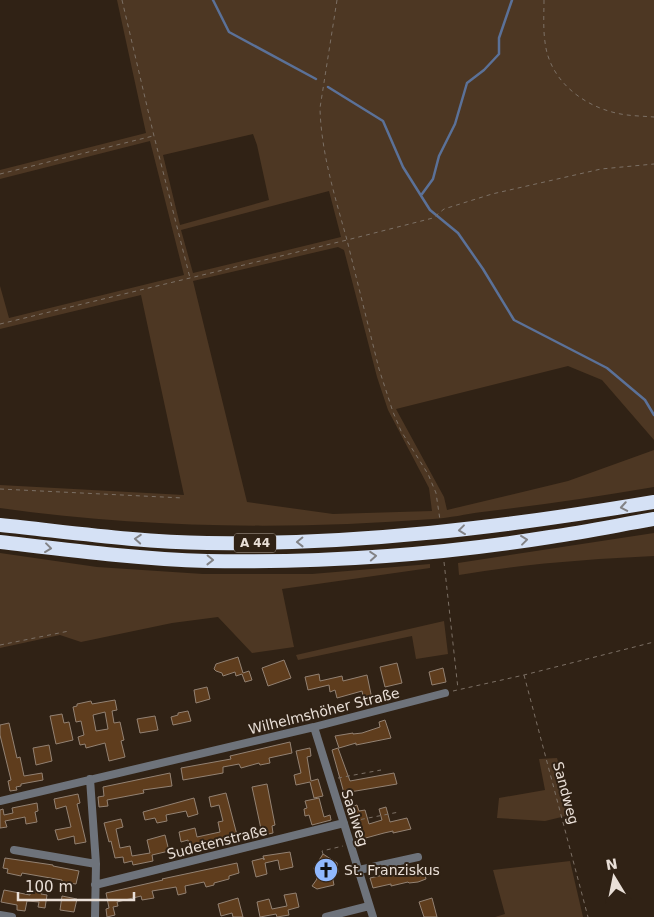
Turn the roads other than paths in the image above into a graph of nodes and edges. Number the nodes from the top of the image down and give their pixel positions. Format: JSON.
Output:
{"nodes":[{"id":1,"x":654,"y":502,"type":"edge"},
{"id":2,"x":654,"y":519,"type":"edge"},
{"id":3,"x":0,"y":524,"type":"edge"},
{"id":4,"x":0,"y":542,"type":"edge"},
{"id":5,"x":445,"y":693,"type":"road end"},
{"id":6,"x":314,"y":727,"type":"junction"},
{"id":7,"x":90,"y":779,"type":"junction"},
{"id":8,"x":0,"y":801,"type":"edge"},
{"id":9,"x":344,"y":823,"type":"junction"},
{"id":10,"x":14,"y":850,"type":"dead end"},
{"id":11,"x":418,"y":857,"type":"dead end"},
{"id":12,"x":96,"y":864,"type":"junction"},
{"id":13,"x":359,"y":870,"type":"junction"},
{"id":14,"x":95,"y":885,"type":"junction"},
{"id":15,"x":370,"y":906,"type":"junction"},
{"id":16,"x":0,"y":915,"type":"edge"},
{"id":17,"x":12,"y":917,"type":"edge"},
{"id":18,"x":95,"y":917,"type":"edge"},
{"id":19,"x":326,"y":917,"type":"edge"},
{"id":20,"x":373,"y":917,"type":"edge"}],
"edges":[{"from":1,"to":3,"type":"highway","number":"A 44","one_way":true},
{"from":4,"to":2,"type":"highway","number":"A 44","one_way":true},
{"from":5,"to":6,"type":"street","name":"Wilhelmshöher Straße"},
{"from":6,"to":7,"type":"street","name":"Wilhelmshöher Straße"},
{"from":6,"to":9,"type":"street","name":"Saalweg"},
{"from":7,"to":8,"type":"street","name":"Wilhelmshöher Straße"},
{"from":7,"to":12,"type":"street"},
{"from":9,"to":13,"type":"street","name":"Saalweg"},
{"from":9,"to":14,"type":"street","name":"Sudetenstraße"},
{"from":10,"to":12,"type":"street"},
{"from":11,"to":13,"type":"street"},
{"from":12,"to":14,"type":"street"},
{"from":13,"to":15,"type":"street","name":"Saalweg"},
{"from":14,"to":18,"type":"street"},
{"from":15,"to":19,"type":"street"},
{"from":15,"to":20,"type":"street","name":"Saalweg"},
{"from":16,"to":17,"type":"street"}]}
